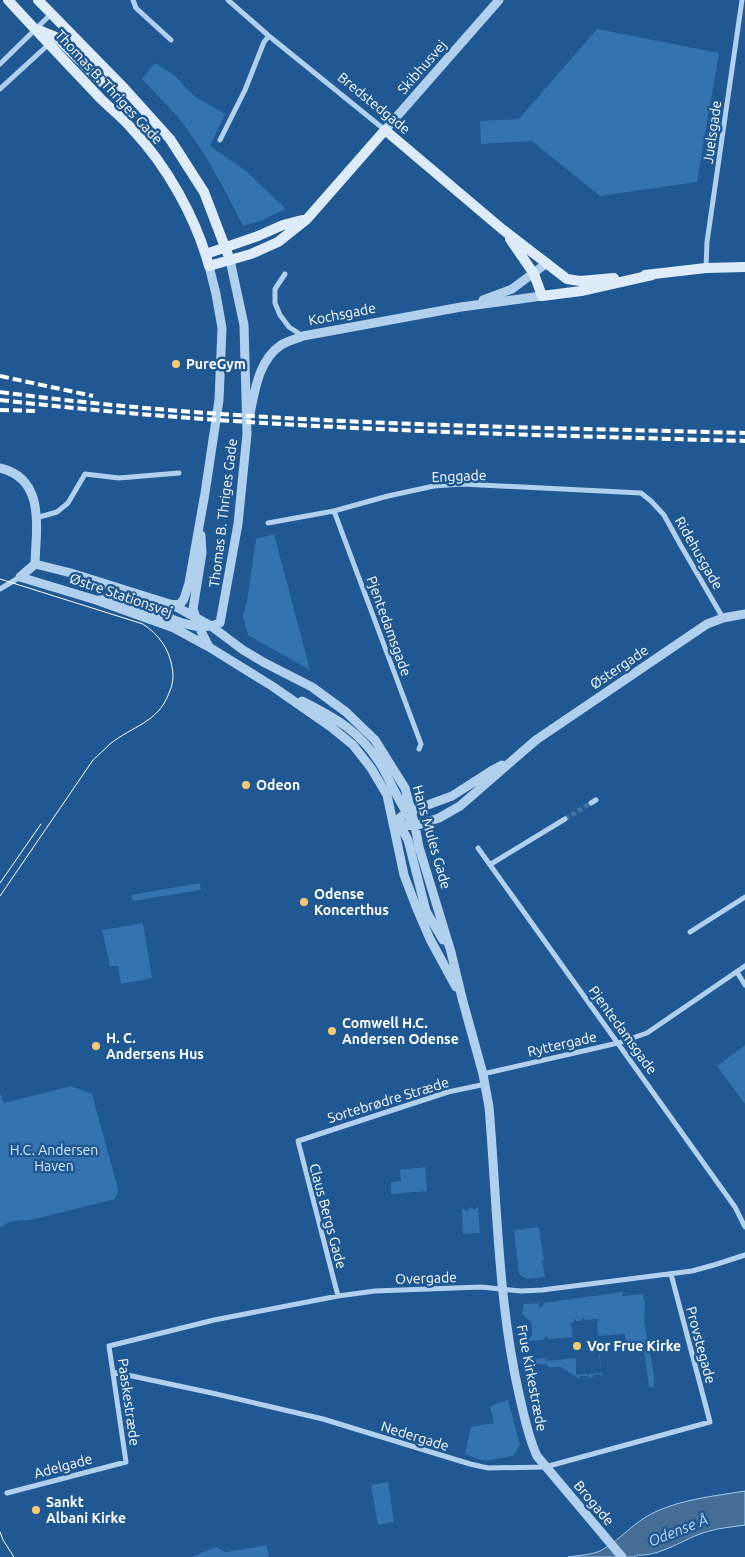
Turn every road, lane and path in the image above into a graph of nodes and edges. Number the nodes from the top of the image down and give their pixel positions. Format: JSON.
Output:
{"nodes":[{"id":1,"x":8,"y":0,"type":"edge"},
{"id":2,"x":38,"y":0,"type":"edge"},
{"id":3,"x":134,"y":0,"type":"edge"},
{"id":4,"x":228,"y":0,"type":"edge"},
{"id":5,"x":499,"y":0,"type":"edge"},
{"id":6,"x":742,"y":0,"type":"edge"},
{"id":7,"x":52,"y":14,"type":"junction"},
{"id":8,"x":65,"y":28,"type":"junction"},
{"id":9,"x":36,"y":30,"type":"junction"},
{"id":10,"x":270,"y":36,"type":"junction"},
{"id":11,"x":53,"y":40,"type":"junction"},
{"id":12,"x":171,"y":40,"type":"dead end"},
{"id":13,"x":0,"y":64,"type":"edge"},
{"id":14,"x":124,"y":88,"type":"junction"},
{"id":15,"x":0,"y":89,"type":"edge"},
{"id":16,"x":385,"y":130,"type":"junction"},
{"id":17,"x":220,"y":140,"type":"dead end"},
{"id":18,"x":306,"y":219,"type":"junction"},
{"id":19,"x":502,"y":229,"type":"junction"},
{"id":20,"x":226,"y":247,"type":"junction"},
{"id":21,"x":206,"y":254,"type":"junction"},
{"id":22,"x":230,"y":260,"type":"junction"},
{"id":23,"x":547,"y":263,"type":"junction"},
{"id":24,"x":209,"y":266,"type":"junction"},
{"id":25,"x":745,"y":267,"type":"edge"},
{"id":26,"x":706,"y":268,"type":"junction"},
{"id":27,"x":285,"y":274,"type":"dead end"},
{"id":28,"x":534,"y":274,"type":"junction"},
{"id":29,"x":652,"y":275,"type":"junction"},
{"id":30,"x":567,"y":279,"type":"junction"},
{"id":31,"x":564,"y":293,"type":"junction"},
{"id":32,"x":542,"y":296,"type":"junction"},
{"id":33,"x":461,"y":307,"type":"junction"},
{"id":34,"x":303,"y":336,"type":"junction"},
{"id":35,"x":247,"y":434,"type":"junction"},
{"id":36,"x":0,"y":468,"type":"edge"},
{"id":37,"x":179,"y":473,"type":"dead end"},
{"id":38,"x":651,"y":501,"type":"joint"},
{"id":39,"x":334,"y":511,"type":"junction"},
{"id":40,"x":36,"y":518,"type":"junction"},
{"id":41,"x":200,"y":522,"type":"junction"},
{"id":42,"x":268,"y":523,"type":"dead end"},
{"id":43,"x":35,"y":564,"type":"junction"},
{"id":44,"x":20,"y":577,"type":"junction"},
{"id":45,"x":0,"y":589,"type":"edge"},
{"id":46,"x":96,"y":600,"type":"junction"},
{"id":47,"x":174,"y":605,"type":"junction"},
{"id":48,"x":194,"y":616,"type":"junction"},
{"id":49,"x":744,"y":616,"type":"edge"},
{"id":50,"x":723,"y":618,"type":"junction"},
{"id":51,"x":211,"y":626,"type":"junction"},
{"id":52,"x":199,"y":627,"type":"junction"},
{"id":53,"x":209,"y":648,"type":"junction"},
{"id":54,"x":272,"y":686,"type":"junction"},
{"id":55,"x":419,"y":749,"type":"dead end"},
{"id":56,"x":516,"y":759,"type":"junction"},
{"id":57,"x":408,"y":811,"type":"junction"},
{"id":58,"x":565,"y":819,"type":"tunnel mouth"},
{"id":59,"x":393,"y":823,"type":"junction"},
{"id":60,"x":416,"y":826,"type":"junction"},
{"id":61,"x":478,"y":848,"type":"dead end"},
{"id":62,"x":490,"y":864,"type":"junction"},
{"id":63,"x":745,"y":897,"type":"edge"},
{"id":64,"x":690,"y":932,"type":"dead end"},
{"id":65,"x":451,"y":952,"type":"junction"},
{"id":66,"x":745,"y":966,"type":"edge"},
{"id":67,"x":737,"y":972,"type":"junction"},
{"id":68,"x":745,"y":985,"type":"edge"},
{"id":69,"x":462,"y":998,"type":"junction"},
{"id":70,"x":618,"y":1042,"type":"junction"},
{"id":71,"x":483,"y":1074,"type":"junction"},
{"id":72,"x":486,"y":1084,"type":"junction"},
{"id":73,"x":298,"y":1141,"type":"joint"},
{"id":74,"x":745,"y":1227,"type":"edge"},
{"id":75,"x":745,"y":1254,"type":"edge"},
{"id":76,"x":670,"y":1274,"type":"junction"},
{"id":77,"x":504,"y":1290,"type":"junction"},
{"id":78,"x":338,"y":1296,"type":"junction"},
{"id":79,"x":109,"y":1346,"type":"joint"},
{"id":80,"x":113,"y":1372,"type":"junction"},
{"id":81,"x":710,"y":1422,"type":"joint"},
{"id":82,"x":126,"y":1462,"type":"joint"},
{"id":83,"x":545,"y":1466,"type":"junction"},
{"id":84,"x":7,"y":1493,"type":"dead end"},
{"id":85,"x":622,"y":1557,"type":"edge"}],
"edges":[{"from":1,"to":9,"type":"main road","name":"Thomas B. Thriges Gade"},
{"from":2,"to":7,"type":"main road","name":"Thomas B. Thriges Gade"},
{"from":3,"to":12,"type":"street"},
{"from":4,"to":10,"type":"street","name":"Bredstedgade"},
{"from":5,"to":16,"type":"street","name":"Skibhusvej"},
{"from":6,"to":26,"type":"street","name":"Juelsgade"},
{"from":7,"to":8,"type":"main road","name":"Thomas B. Thriges Gade"},
{"from":7,"to":9,"type":"street"},
{"from":8,"to":11,"type":"street"},
{"from":8,"to":14,"type":"main road","name":"Thomas B. Thriges Gade"},
{"from":9,"to":11,"type":"main road","name":"Thomas B. Thriges Gade"},
{"from":9,"to":13,"type":"street"},
{"from":10,"to":16,"type":"street","name":"Bredstedgade"},
{"from":10,"to":17,"type":"street"},
{"from":11,"to":14,"type":"main road"},
{"from":11,"to":15,"type":"street"},
{"from":11,"to":21,"type":"main road","name":"Thomas B. Thriges Gade"},
{"from":14,"to":20,"type":"main road","name":"Thomas B. Thriges Gade"},
{"from":16,"to":18,"type":"main road","name":"Skibhusvej"},
{"from":16,"to":19,"type":"main road","name":"Bredstedgade"},
{"from":18,"to":20,"type":"main road"},
{"from":18,"to":22,"type":"main road","name":"Skibhusvej"},
{"from":19,"to":23,"type":"main road","name":"Bredstedgade"},
{"from":19,"to":28,"type":"main road","name":"Bredstedgade"},
{"from":20,"to":21,"type":"main road"},
{"from":20,"to":22,"type":"main road","name":"Thomas B. Thriges Gade"},
{"from":21,"to":24,"type":"main road","name":"Thomas B. Thriges Gade"},
{"from":22,"to":24,"type":"main road","name":"Skibhusvej"},
{"from":22,"to":35,"type":"street","name":"Thomas B. Thriges Gade"},
{"from":23,"to":28,"type":"street","name":"Kochsgade"},
{"from":23,"to":30,"type":"main road","name":"Bredstedgade"},
{"from":24,"to":41,"type":"street","name":"Thomas B. Thriges Gade"},
{"from":25,"to":26,"type":"main road","name":"Kochsgade"},
{"from":26,"to":29,"type":"main road","name":"Kochsgade"},
{"from":27,"to":34,"type":"street","name":"Kochsgade"},
{"from":28,"to":32,"type":"main road","name":"Bredstedgade"},
{"from":28,"to":33,"type":"street","name":"Kochsgade"},
{"from":29,"to":30,"type":"main road","name":"Kochsgade"},
{"from":29,"to":31,"type":"main road","name":"Kochsgade"},
{"from":30,"to":31,"type":"main road"},
{"from":31,"to":32,"type":"main road","name":"Kochsgade"},
{"from":32,"to":33,"type":"street","name":"Kochsgade"},
{"from":33,"to":34,"type":"street","name":"Kochsgade"},
{"from":34,"to":35,"type":"street"},
{"from":35,"to":51,"type":"street","name":"Thomas B. Thriges Gade"},
{"from":36,"to":40,"type":"street"},
{"from":37,"to":40,"type":"street"},
{"from":38,"to":39,"type":"street","name":"Enggade"},
{"from":38,"to":50,"type":"street","name":"Ridehusgade"},
{"from":39,"to":42,"type":"street","name":"Enggade"},
{"from":39,"to":55,"type":"street","name":"Pjentedamsgade"},
{"from":40,"to":43,"type":"street"},
{"from":41,"to":47,"type":"street","name":"Thomas B. Thriges Gade"},
{"from":41,"to":48,"type":"street"},
{"from":43,"to":44,"type":"street"},
{"from":43,"to":47,"type":"street","name":"Østre Stationsvej"},
{"from":44,"to":45,"type":"street"},
{"from":44,"to":46,"type":"street","name":"Østre Stationsvej"},
{"from":46,"to":52,"type":"street"},
{"from":46,"to":53,"type":"street","name":"Østre Stationsvej"},
{"from":47,"to":48,"type":"street","name":"Østre Stationsvej"},
{"from":48,"to":51,"type":"street","name":"Østre Stationsvej"},
{"from":48,"to":52,"type":"street"},
{"from":49,"to":50,"type":"street","name":"Østergade"},
{"from":50,"to":56,"type":"street","name":"Østergade"},
{"from":51,"to":52,"type":"street"},
{"from":51,"to":57,"type":"street","name":"Hans Mules Gade"},
{"from":52,"to":53,"type":"street"},
{"from":53,"to":54,"type":"street","name":"Hans Mules Gade"},
{"from":54,"to":57,"type":"street"},
{"from":54,"to":59,"type":"street","name":"Hans Mules Gade"},
{"from":56,"to":57,"type":"street","name":"Østergade"},
{"from":56,"to":60,"type":"street","name":"Østergade"},
{"from":57,"to":59,"type":"street","name":"Østergade"},
{"from":57,"to":60,"type":"street","name":"Hans Mules Gade"},
{"from":58,"to":62,"type":"street"},
{"from":59,"to":60,"type":"street","name":"Østergade"},
{"from":59,"to":65,"type":"street"},
{"from":59,"to":69,"type":"street","name":"Hans Mules Gade"},
{"from":60,"to":65,"type":"street","name":"Hans Mules Gade"},
{"from":61,"to":62,"type":"street","name":"Pjentedamsgade"},
{"from":62,"to":70,"type":"street","name":"Pjentedamsgade"},
{"from":63,"to":64,"type":"street"},
{"from":65,"to":69,"type":"street","name":"Hans Mules Gade"},
{"from":66,"to":67,"type":"street","name":"Ryttergade"},
{"from":67,"to":68,"type":"street"},
{"from":67,"to":70,"type":"street","name":"Ryttergade"},
{"from":69,"to":71,"type":"street","name":"Hans Mules Gade"},
{"from":70,"to":71,"type":"street","name":"Ryttergade"},
{"from":70,"to":74,"type":"street","name":"Pjentedamsgade"},
{"from":71,"to":72,"type":"street","name":"Hans Mules Gade"},
{"from":72,"to":73,"type":"street","name":"Sortebrødre Stræde"},
{"from":72,"to":77,"type":"street","name":"Hans Mules Gade"},
{"from":73,"to":78,"type":"street","name":"Claus Bergs Gade"},
{"from":75,"to":76,"type":"street","name":"Overgade"},
{"from":76,"to":77,"type":"street","name":"Overgade"},
{"from":76,"to":81,"type":"street","name":"Provstegade"},
{"from":77,"to":78,"type":"street","name":"Overgade"},
{"from":77,"to":83,"type":"street","name":"Frue Kirkestræde"},
{"from":78,"to":79,"type":"street","name":"Overgade"},
{"from":79,"to":80,"type":"street","name":"Paaskestræde"},
{"from":80,"to":82,"type":"street","name":"Paaskestræde"},
{"from":80,"to":83,"type":"street","name":"Nedergade"},
{"from":81,"to":83,"type":"street","name":"Nedergade"},
{"from":82,"to":84,"type":"street","name":"Adelgade"},
{"from":83,"to":85,"type":"street","name":"Brogade"}]}
